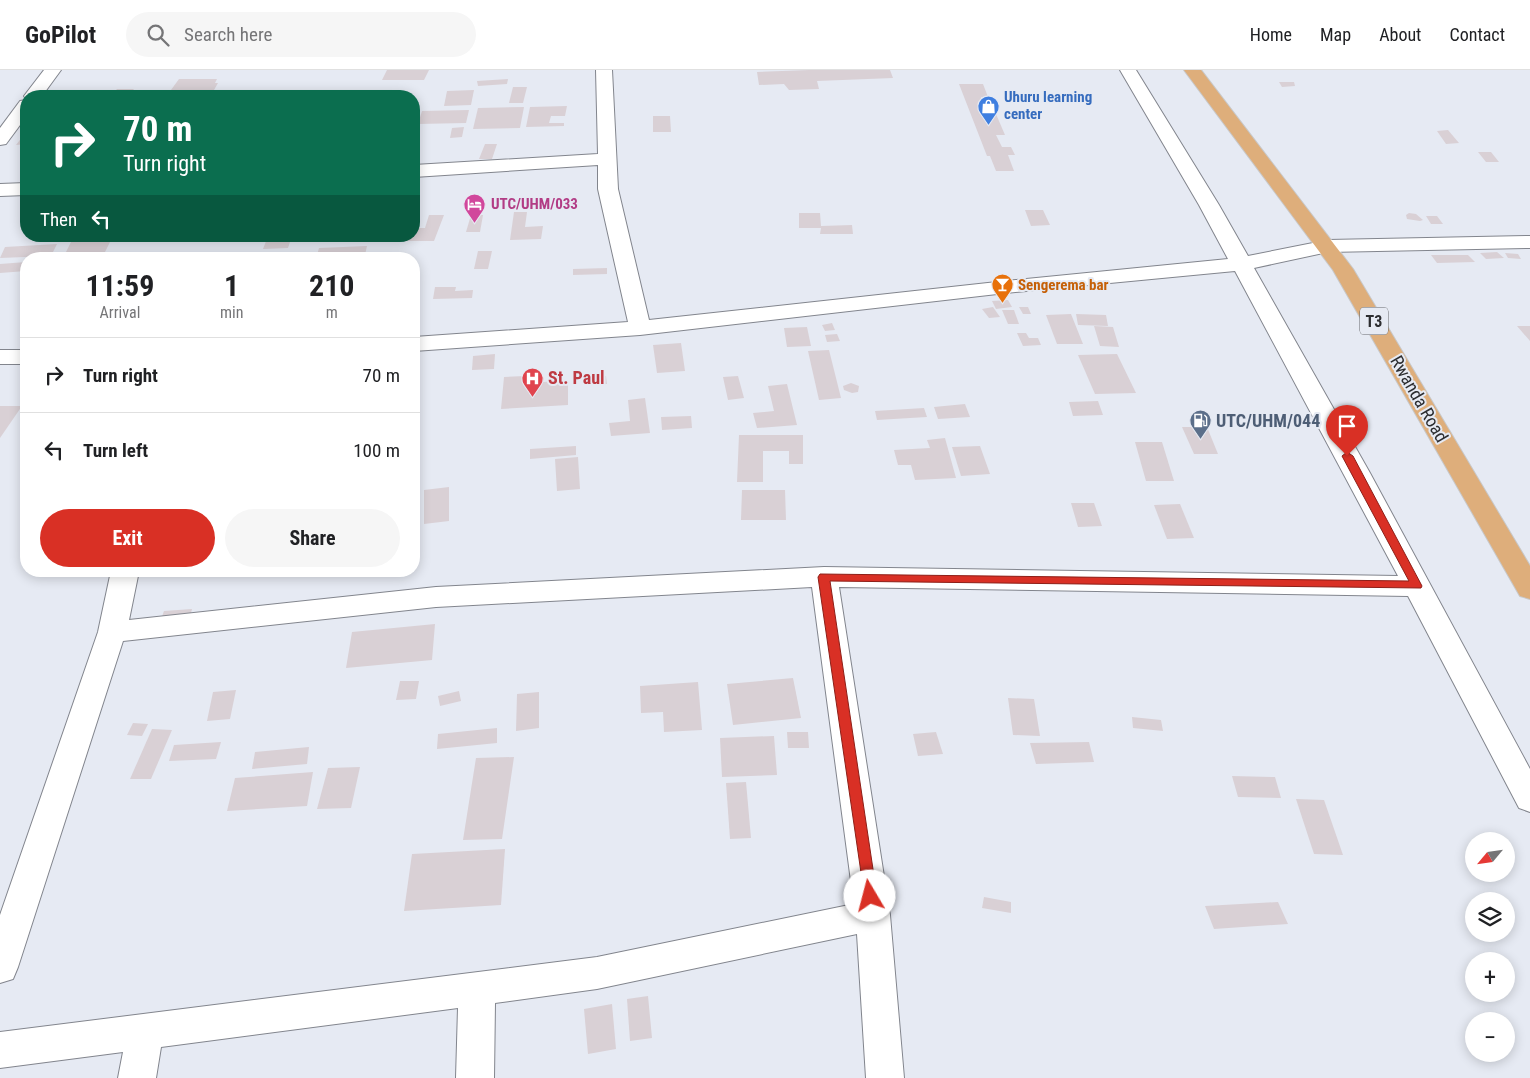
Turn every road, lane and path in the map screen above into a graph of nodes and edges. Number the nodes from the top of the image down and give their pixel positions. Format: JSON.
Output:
{"nodes":[{"id":1,"x":53,"y":70,"type":"edge"},
{"id":2,"x":604,"y":70,"type":"edge"},
{"id":3,"x":1128,"y":70,"type":"edge"},
{"id":4,"x":1192,"y":70,"type":"edge"},
{"id":5,"x":38,"y":90,"type":"edge"},
{"id":6,"x":20,"y":113,"type":"edge"},
{"id":7,"x":0,"y":140,"type":"edge"},
{"id":8,"x":607,"y":159,"type":"junction"},
{"id":9,"x":420,"y":171,"type":"edge"},
{"id":10,"x":20,"y":189,"type":"edge"},
{"id":11,"x":0,"y":190,"type":"edge"},
{"id":12,"x":1530,"y":242,"type":"edge"},
{"id":13,"x":1328,"y":246,"type":"junction"},
{"id":14,"x":1241,"y":264,"type":"junction"},
{"id":15,"x":640,"y":328,"type":"junction"},
{"id":16,"x":420,"y":344,"type":"edge"},
{"id":17,"x":20,"y":357,"type":"edge"},
{"id":18,"x":0,"y":358,"type":"edge"},
{"id":19,"x":125,"y":577,"type":"edge"},
{"id":20,"x":824,"y":577,"type":"junction"},
{"id":21,"x":1528,"y":584,"type":"edge"},
{"id":22,"x":1417,"y":586,"type":"junction"},
{"id":23,"x":112,"y":632,"type":"junction"},
{"id":24,"x":1530,"y":799,"type":"edge"},
{"id":25,"x":873,"y":914,"type":"junction"},
{"id":26,"x":0,"y":967,"type":"edge"},
{"id":27,"x":477,"y":988,"type":"junction"},
{"id":28,"x":145,"y":1032,"type":"junction"},
{"id":29,"x":0,"y":1050,"type":"edge"},
{"id":30,"x":137,"y":1078,"type":"edge"},
{"id":31,"x":475,"y":1078,"type":"edge"},
{"id":32,"x":885,"y":1078,"type":"edge"}],
"edges":[{"from":1,"to":5,"type":"street"},
{"from":2,"to":8,"type":"street"},
{"from":3,"to":14,"type":"street"},
{"from":4,"to":13,"type":"highway","name":"Rwanda Road","number":"T3"},
{"from":6,"to":7,"type":"street"},
{"from":8,"to":9,"type":"street"},
{"from":8,"to":15,"type":"street"},
{"from":10,"to":11,"type":"street"},
{"from":12,"to":13,"type":"street"},
{"from":13,"to":14,"type":"street"},
{"from":13,"to":21,"type":"highway","name":"Rwanda Road","number":"T3"},
{"from":14,"to":15,"type":"street"},
{"from":14,"to":22,"type":"street"},
{"from":15,"to":16,"type":"street"},
{"from":17,"to":18,"type":"street"},
{"from":19,"to":23,"type":"street"},
{"from":20,"to":22,"type":"street"},
{"from":20,"to":23,"type":"street"},
{"from":20,"to":25,"type":"street"},
{"from":22,"to":24,"type":"street"},
{"from":23,"to":26,"type":"street"},
{"from":25,"to":27,"type":"street"},
{"from":25,"to":32,"type":"street"},
{"from":27,"to":28,"type":"street"},
{"from":27,"to":31,"type":"street"},
{"from":28,"to":29,"type":"street"},
{"from":28,"to":30,"type":"street"}]}
